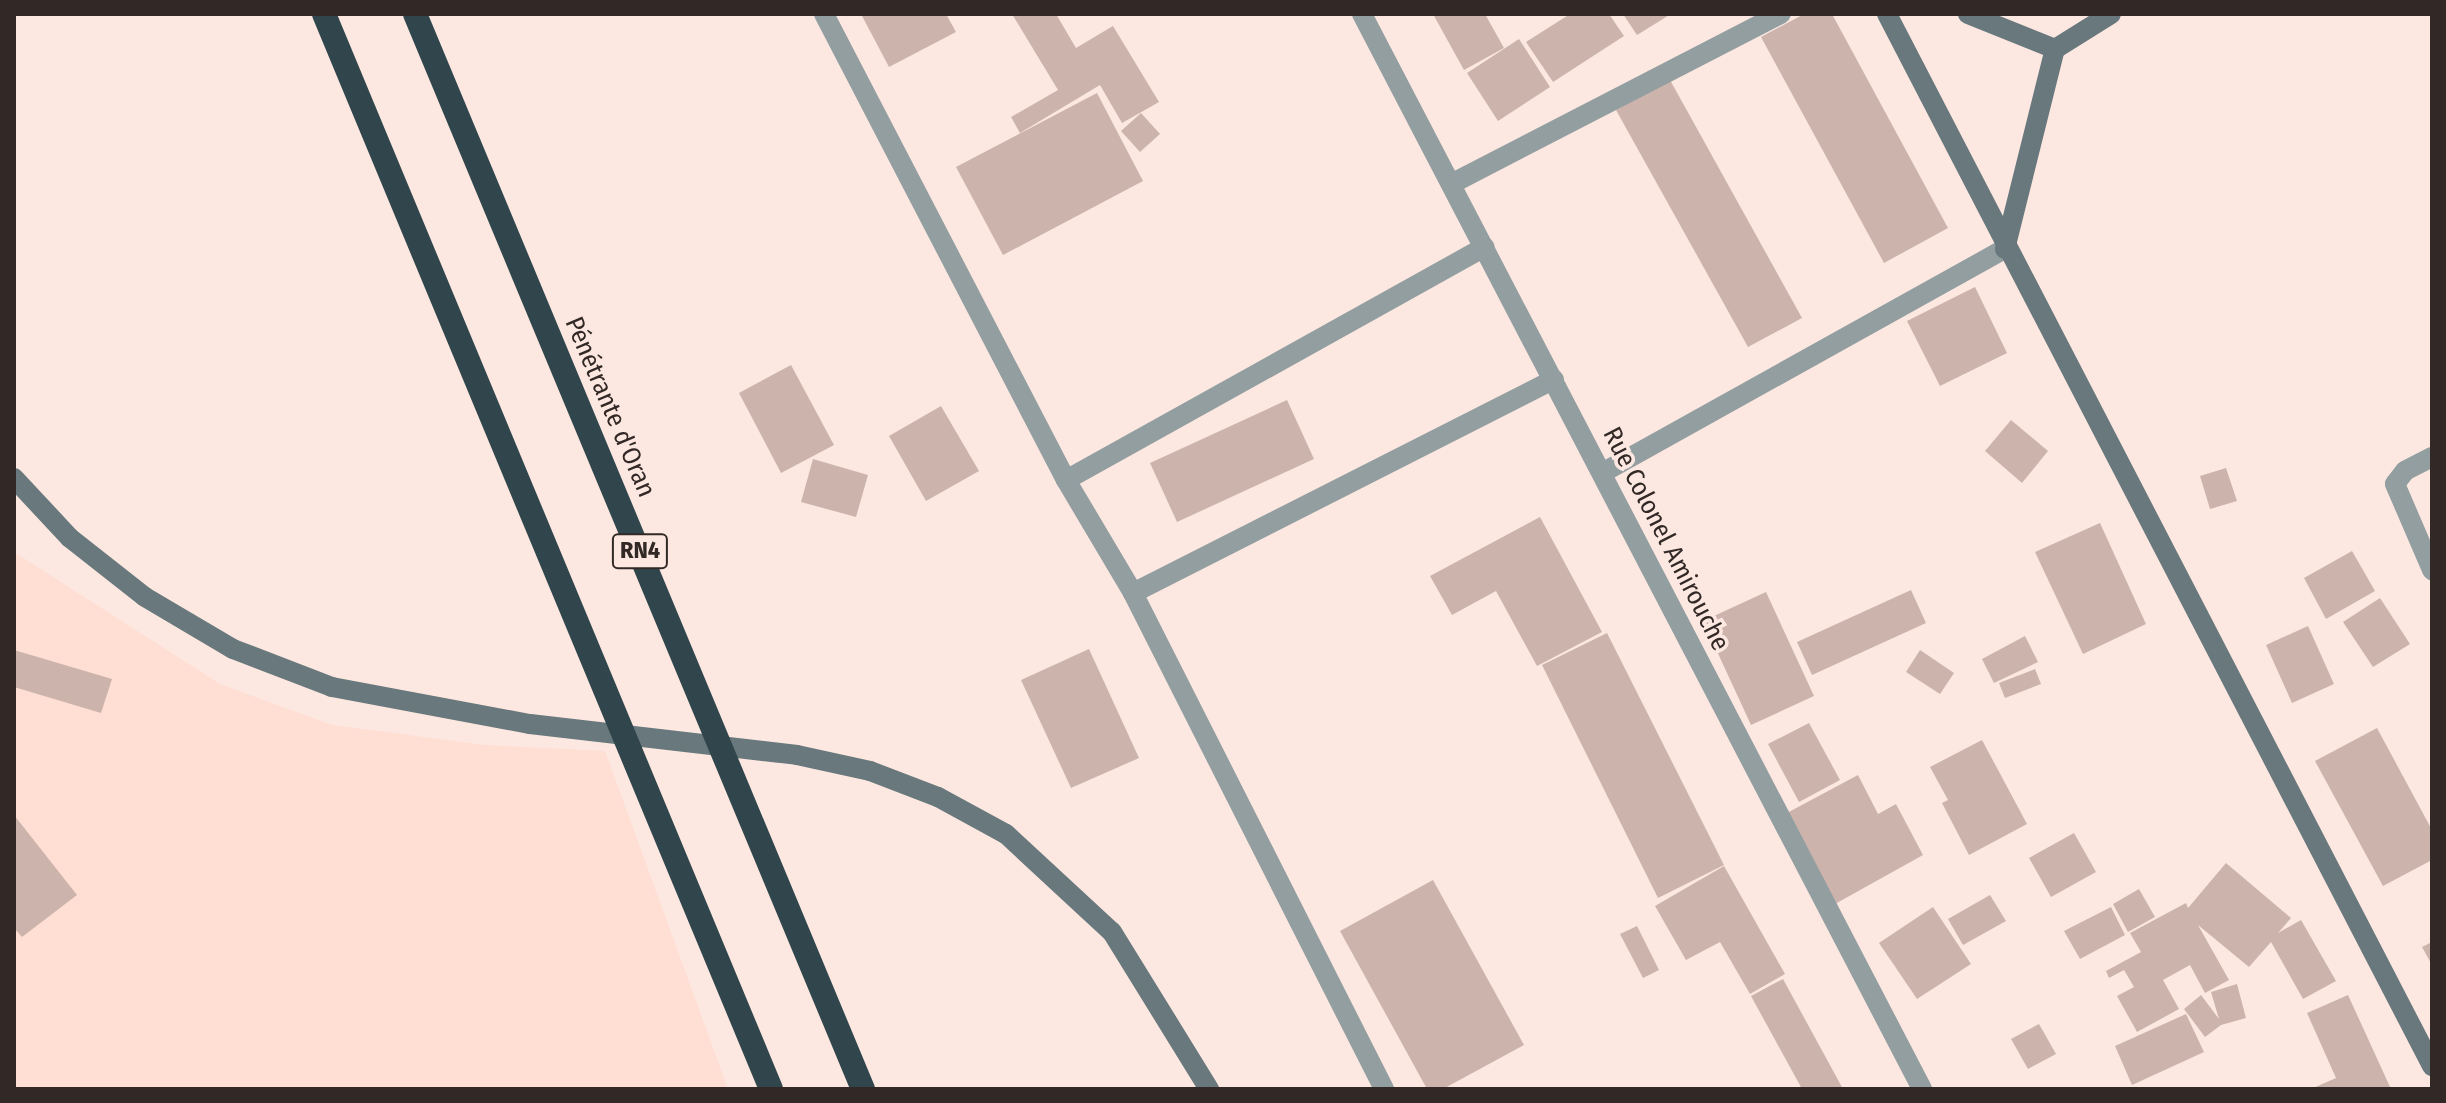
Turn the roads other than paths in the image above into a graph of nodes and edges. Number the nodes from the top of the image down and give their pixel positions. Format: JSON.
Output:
{"nodes":[{"id":1,"x":324,"y":14,"type":"edge"},
{"id":2,"x":415,"y":14,"type":"edge"},
{"id":3,"x":824,"y":14,"type":"edge"},
{"id":4,"x":1362,"y":14,"type":"edge"},
{"id":5,"x":1781,"y":14,"type":"edge"},
{"id":6,"x":1887,"y":14,"type":"edge"},
{"id":7,"x":1968,"y":14,"type":"edge"},
{"id":8,"x":2111,"y":14,"type":"edge"},
{"id":9,"x":2055,"y":49,"type":"junction"},
{"id":10,"x":1453,"y":183,"type":"junction"},
{"id":11,"x":1484,"y":247,"type":"junction"},
{"id":12,"x":2005,"y":249,"type":"junction"},
{"id":13,"x":1554,"y":379,"type":"junction"},
{"id":14,"x":2432,"y":457,"type":"edge"},
{"id":15,"x":1602,"y":473,"type":"junction"},
{"id":16,"x":14,"y":478,"type":"edge"},
{"id":17,"x":1066,"y":480,"type":"junction"},
{"id":18,"x":2432,"y":570,"type":"edge"},
{"id":19,"x":1133,"y":593,"type":"junction"},
{"id":20,"x":2432,"y":1066,"type":"edge"},
{"id":21,"x":771,"y":1089,"type":"edge"},
{"id":22,"x":863,"y":1089,"type":"edge"},
{"id":23,"x":1209,"y":1089,"type":"edge"},
{"id":24,"x":1384,"y":1089,"type":"edge"},
{"id":25,"x":1922,"y":1089,"type":"edge"}],
"edges":[{"from":1,"to":21,"type":"highway"},
{"from":2,"to":22,"type":"highway","name":"Pénétrante d'Oran","number":"RN4"},
{"from":3,"to":17,"type":"street"},
{"from":4,"to":10,"type":"street","name":"Rue Colonel Amirouche"},
{"from":5,"to":10,"type":"street"},
{"from":6,"to":12,"type":"main road"},
{"from":7,"to":9,"type":"main road"},
{"from":8,"to":9,"type":"main road"},
{"from":9,"to":12,"type":"main road"},
{"from":10,"to":11,"type":"street","name":"Rue Colonel Amirouche"},
{"from":11,"to":13,"type":"street","name":"Rue Colonel Amirouche"},
{"from":11,"to":17,"type":"street"},
{"from":12,"to":15,"type":"street"},
{"from":12,"to":20,"type":"main road"},
{"from":13,"to":15,"type":"street","name":"Rue Colonel Amirouche"},
{"from":13,"to":19,"type":"street"},
{"from":14,"to":18,"type":"street"},
{"from":15,"to":25,"type":"street","name":"Rue Colonel Amirouche"},
{"from":16,"to":23,"type":"main road"},
{"from":17,"to":19,"type":"street"},
{"from":19,"to":24,"type":"street"}]}
